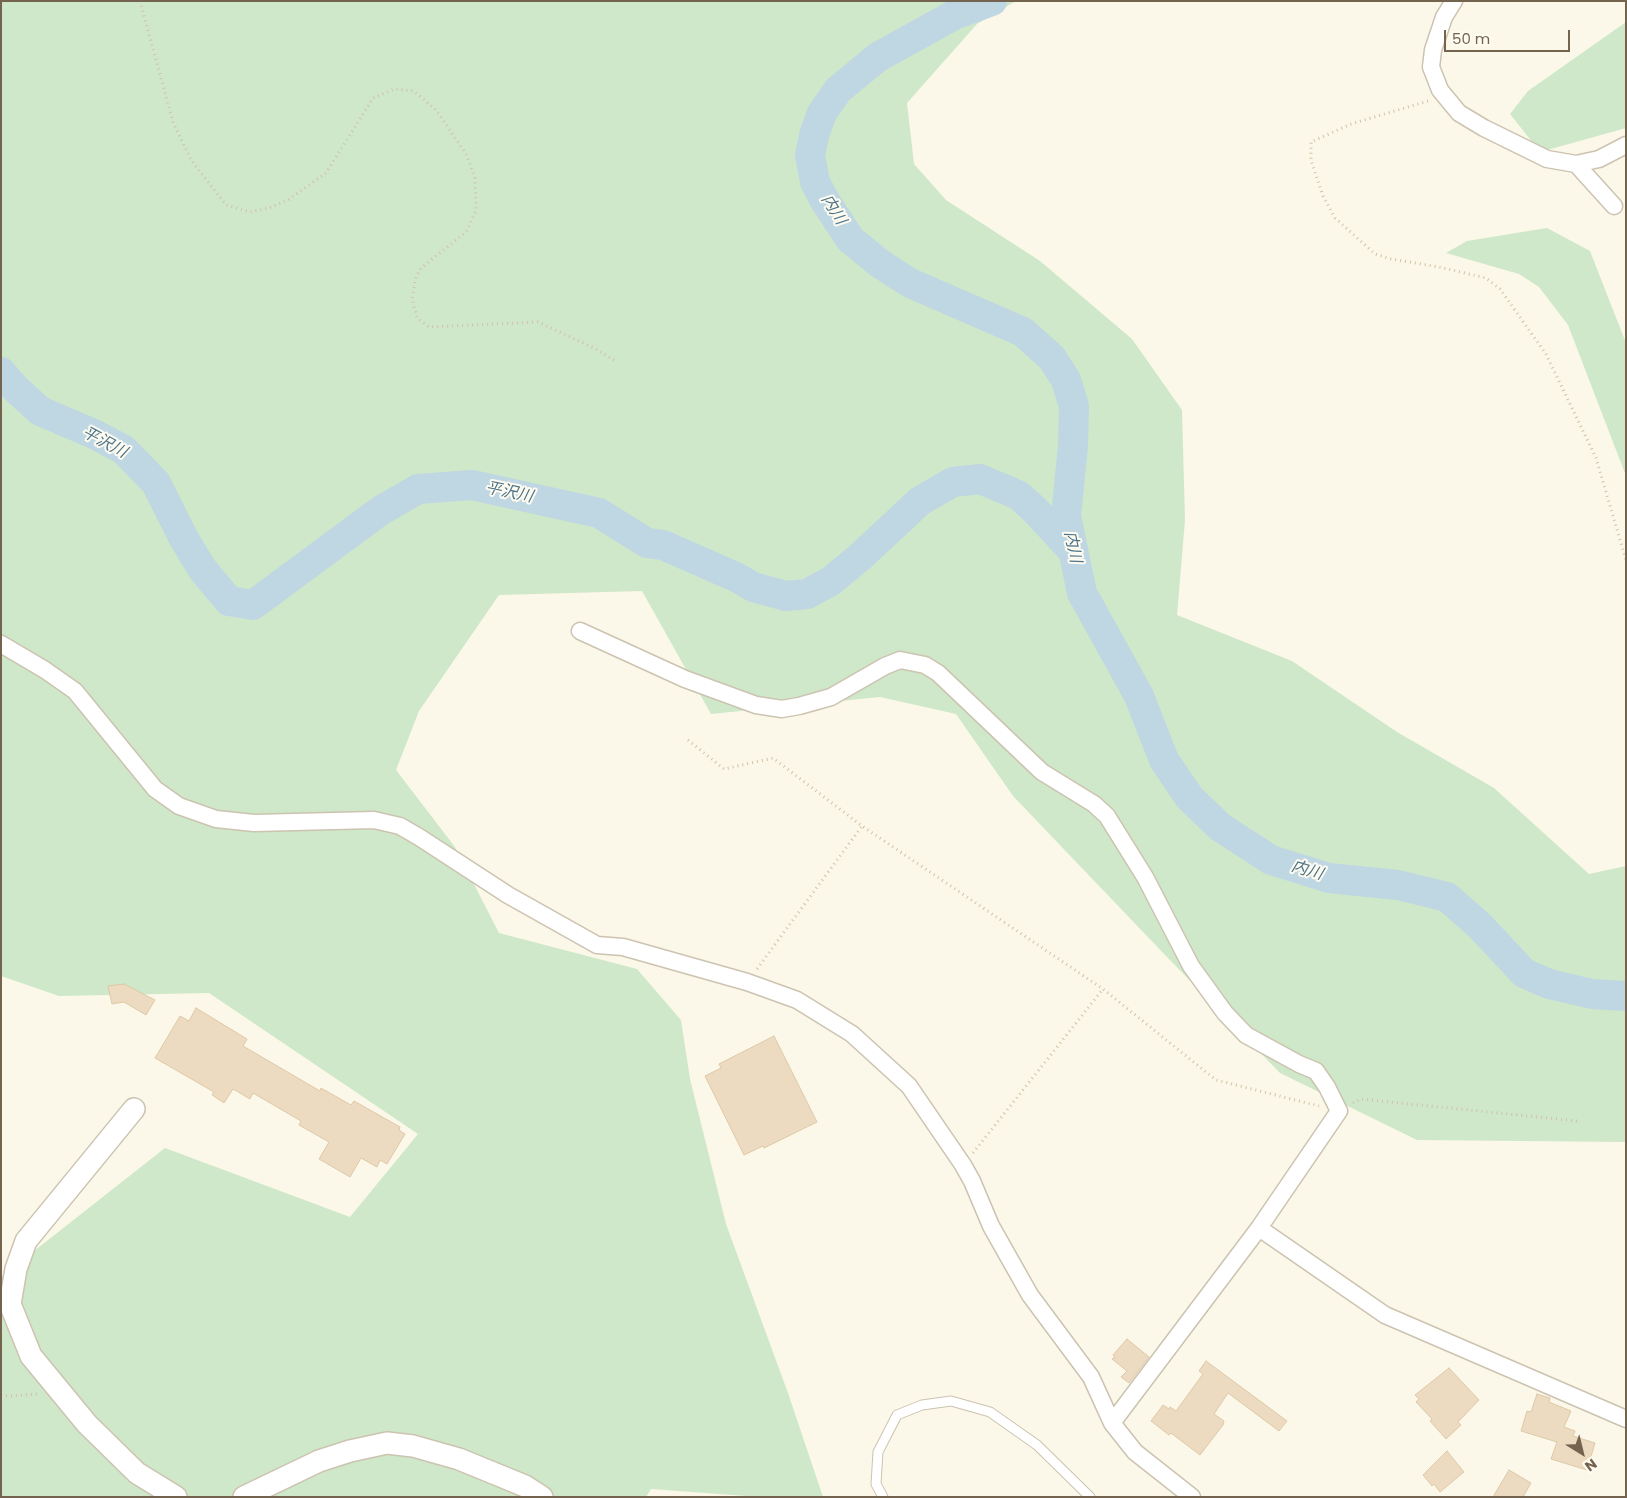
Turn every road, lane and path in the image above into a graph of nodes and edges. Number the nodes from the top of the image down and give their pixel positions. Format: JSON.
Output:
{"nodes":[{"id":1,"x":140,"y":1,"type":"edge"},
{"id":2,"x":1454,"y":1,"type":"edge"},
{"id":3,"x":1446,"y":97,"type":"junction"},
{"id":4,"x":1626,"y":145,"type":"edge"},
{"id":5,"x":1576,"y":164,"type":"junction"},
{"id":6,"x":1614,"y":206,"type":"dead end"},
{"id":7,"x":617,"y":362,"type":"dead end"},
{"id":8,"x":1626,"y":560,"type":"edge"},
{"id":9,"x":580,"y":631,"type":"dead end"},
{"id":10,"x":1,"y":644,"type":"edge"},
{"id":11,"x":688,"y":740,"type":"dead end"},
{"id":12,"x":862,"y":826,"type":"junction"},
{"id":13,"x":747,"y":982,"type":"junction"},
{"id":14,"x":1103,"y":988,"type":"junction"},
{"id":15,"x":134,"y":1109,"type":"dead end"},
{"id":16,"x":1339,"y":1111,"type":"junction"},
{"id":17,"x":1577,"y":1121,"type":"dead end"},
{"id":18,"x":963,"y":1165,"type":"junction"},
{"id":19,"x":1258,"y":1228,"type":"junction"},
{"id":20,"x":60,"y":1392,"type":"junction"},
{"id":21,"x":1,"y":1395,"type":"edge"},
{"id":22,"x":1626,"y":1419,"type":"edge"},
{"id":23,"x":1112,"y":1423,"type":"junction"},
{"id":24,"x":176,"y":1497,"type":"edge"},
{"id":25,"x":244,"y":1497,"type":"edge"},
{"id":26,"x":542,"y":1497,"type":"edge"},
{"id":27,"x":883,"y":1497,"type":"edge"},
{"id":28,"x":1090,"y":1497,"type":"edge"},
{"id":29,"x":1192,"y":1497,"type":"edge"}],
"edges":[{"from":1,"to":7,"type":"path"},
{"from":2,"to":3,"type":"street"},
{"from":3,"to":5,"type":"street"},
{"from":3,"to":8,"type":"path"},
{"from":4,"to":5,"type":"street"},
{"from":5,"to":6,"type":"street"},
{"from":9,"to":16,"type":"street"},
{"from":10,"to":13,"type":"street"},
{"from":11,"to":12,"type":"path"},
{"from":12,"to":13,"type":"path"},
{"from":12,"to":14,"type":"path"},
{"from":13,"to":18,"type":"street"},
{"from":14,"to":16,"type":"path"},
{"from":14,"to":18,"type":"path"},
{"from":15,"to":20,"type":"street"},
{"from":16,"to":17,"type":"path"},
{"from":16,"to":19,"type":"street"},
{"from":18,"to":23,"type":"street"},
{"from":19,"to":22,"type":"street"},
{"from":19,"to":23,"type":"street"},
{"from":20,"to":21,"type":"path"},
{"from":20,"to":24,"type":"street"},
{"from":23,"to":29,"type":"street"},
{"from":25,"to":26,"type":"street"},
{"from":27,"to":28,"type":"lane"}]}
